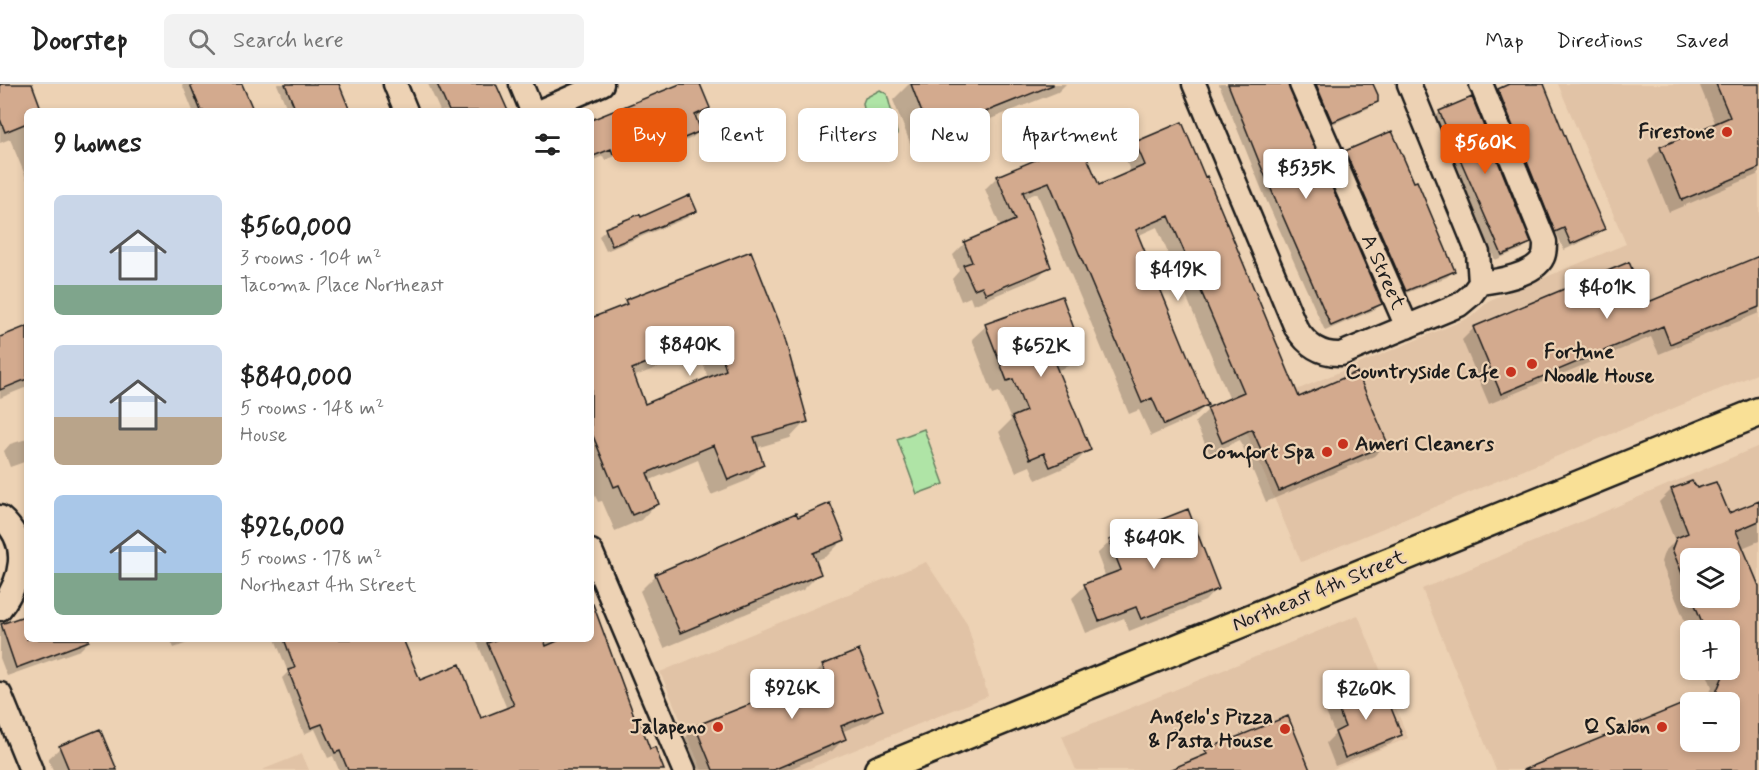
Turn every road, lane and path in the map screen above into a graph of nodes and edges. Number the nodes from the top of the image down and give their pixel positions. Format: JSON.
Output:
{"nodes":[{"id":1,"x":395,"y":84,"type":"edge"},
{"id":2,"x":521,"y":84,"type":"edge"},
{"id":3,"x":602,"y":84,"type":"edge"},
{"id":4,"x":1194,"y":84,"type":"edge"},
{"id":5,"x":1301,"y":84,"type":"edge"},
{"id":6,"x":1410,"y":84,"type":"edge"},
{"id":7,"x":1481,"y":84,"type":"edge"},
{"id":8,"x":405,"y":108,"type":"edge"},
{"id":9,"x":531,"y":108,"type":"edge"},
{"id":10,"x":547,"y":108,"type":"edge"},
{"id":11,"x":1480,"y":283,"type":"junction"},
{"id":12,"x":1407,"y":327,"type":"junction"},
{"id":13,"x":1759,"y":412,"type":"edge"},
{"id":14,"x":0,"y":518,"type":"edge"},
{"id":15,"x":594,"y":558,"type":"edge"},
{"id":16,"x":0,"y":609,"type":"edge"},
{"id":17,"x":0,"y":694,"type":"edge"},
{"id":18,"x":31,"y":770,"type":"edge"},
{"id":19,"x":684,"y":770,"type":"edge"},
{"id":20,"x":879,"y":770,"type":"edge"}],
"edges":[{"from":1,"to":8,"type":"street"},
{"from":2,"to":9,"type":"street"},
{"from":3,"to":10,"type":"street"},
{"from":4,"to":12,"type":"street"},
{"from":5,"to":12,"type":"street","name":"A Street"},
{"from":6,"to":11,"type":"street"},
{"from":7,"to":11,"type":"street"},
{"from":11,"to":12,"type":"street"},
{"from":13,"to":20,"type":"main road","name":"Northeast 4th Street"},
{"from":14,"to":16,"type":"street"},
{"from":15,"to":19,"type":"street"},
{"from":17,"to":18,"type":"street"}]}
